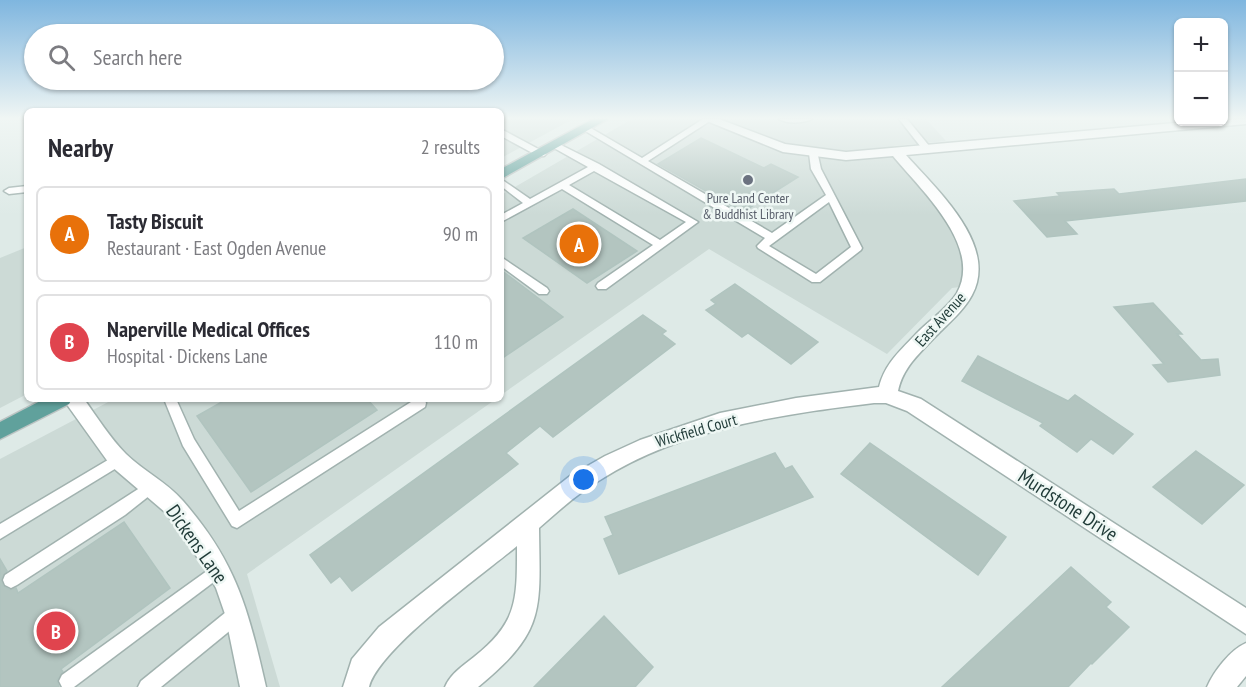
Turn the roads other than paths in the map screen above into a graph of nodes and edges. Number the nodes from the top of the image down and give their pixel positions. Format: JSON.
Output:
{"nodes":[{"id":1,"x":536,"y":151,"type":"edge"},
{"id":2,"x":547,"y":151,"type":"edge"},
{"id":3,"x":567,"y":151,"type":"edge"},
{"id":4,"x":625,"y":151,"type":"edge"},
{"id":5,"x":658,"y":151,"type":"edge"},
{"id":6,"x":806,"y":151,"type":"edge"},
{"id":7,"x":906,"y":151,"type":"edge"},
{"id":8,"x":897,"y":152,"type":"junction"},
{"id":9,"x":814,"y":153,"type":"junction"},
{"id":10,"x":541,"y":154,"type":"junction"},
{"id":11,"x":641,"y":162,"type":"junction"},
{"id":12,"x":596,"y":166,"type":"junction"},
{"id":13,"x":504,"y":173,"type":"edge"},
{"id":14,"x":504,"y":184,"type":"edge"},
{"id":15,"x":563,"y":185,"type":"junction"},
{"id":16,"x":24,"y":189,"type":"edge"},
{"id":17,"x":9,"y":191,"type":"dead end"},
{"id":18,"x":831,"y":196,"type":"junction"},
{"id":19,"x":530,"y":203,"type":"junction"},
{"id":20,"x":504,"y":217,"type":"edge"},
{"id":21,"x":772,"y":238,"type":"junction"},
{"id":22,"x":661,"y":245,"type":"junction"},
{"id":23,"x":504,"y":263,"type":"edge"},
{"id":24,"x":603,"y":286,"type":"dead end"},
{"id":25,"x":543,"y":291,"type":"dead end"},
{"id":26,"x":887,"y":395,"type":"junction"},
{"id":27,"x":55,"y":402,"type":"edge"},
{"id":28,"x":75,"y":402,"type":"edge"},
{"id":29,"x":172,"y":402,"type":"edge"},
{"id":30,"x":419,"y":402,"type":"edge"},
{"id":31,"x":1,"y":427,"type":"edge"},
{"id":32,"x":118,"y":460,"type":"junction"},
{"id":33,"x":149,"y":488,"type":"junction"},
{"id":34,"x":528,"y":523,"type":"junction"},
{"id":35,"x":0,"y":532,"type":"edge"},
{"id":36,"x":218,"y":570,"type":"junction"},
{"id":37,"x":11,"y":580,"type":"dead end"},
{"id":38,"x":237,"y":614,"type":"junction"},
{"id":39,"x":1246,"y":622,"type":"edge"},
{"id":40,"x":1246,"y":656,"type":"edge"},
{"id":41,"x":68,"y":681,"type":"dead end"},
{"id":42,"x":147,"y":687,"type":"edge"},
{"id":43,"x":254,"y":687,"type":"edge"},
{"id":44,"x":356,"y":687,"type":"edge"},
{"id":45,"x":458,"y":687,"type":"edge"},
{"id":46,"x":1220,"y":687,"type":"edge"}],
"edges":[{"from":1,"to":10,"type":"lane"},
{"from":2,"to":10,"type":"main road"},
{"from":3,"to":12,"type":"lane"},
{"from":4,"to":11,"type":"lane"},
{"from":5,"to":11,"type":"lane"},
{"from":6,"to":9,"type":"street"},
{"from":7,"to":8,"type":"street"},
{"from":8,"to":9,"type":"street"},
{"from":8,"to":26,"type":"street","name":"East Avenue"},
{"from":9,"to":18,"type":"lane"},
{"from":10,"to":13,"type":"main road"},
{"from":11,"to":21,"type":"lane"},
{"from":12,"to":15,"type":"lane"},
{"from":12,"to":22,"type":"lane"},
{"from":14,"to":19,"type":"lane"},
{"from":15,"to":19,"type":"lane"},
{"from":15,"to":22,"type":"lane"},
{"from":16,"to":17,"type":"lane"},
{"from":18,"to":21,"type":"lane"},
{"from":18,"to":21,"type":"lane"},
{"from":19,"to":20,"type":"lane"},
{"from":22,"to":24,"type":"lane"},
{"from":23,"to":25,"type":"lane"},
{"from":26,"to":34,"type":"street","name":"Wickfield Court"},
{"from":26,"to":39,"type":"street","name":"Murdstone Drive"},
{"from":27,"to":31,"type":"main road"},
{"from":28,"to":32,"type":"street","name":"Dickens Lane"},
{"from":29,"to":30,"type":"lane"},
{"from":32,"to":33,"type":"street","name":"Dickens Lane"},
{"from":32,"to":35,"type":"lane"},
{"from":33,"to":36,"type":"street","name":"Dickens Lane"},
{"from":33,"to":37,"type":"lane"},
{"from":34,"to":44,"type":"street","name":"Wickfield Court"},
{"from":34,"to":45,"type":"street"},
{"from":36,"to":38,"type":"street","name":"Dickens Lane"},
{"from":36,"to":41,"type":"lane"},
{"from":38,"to":42,"type":"lane"},
{"from":38,"to":43,"type":"street","name":"Dickens Lane"},
{"from":40,"to":46,"type":"street"}]}
